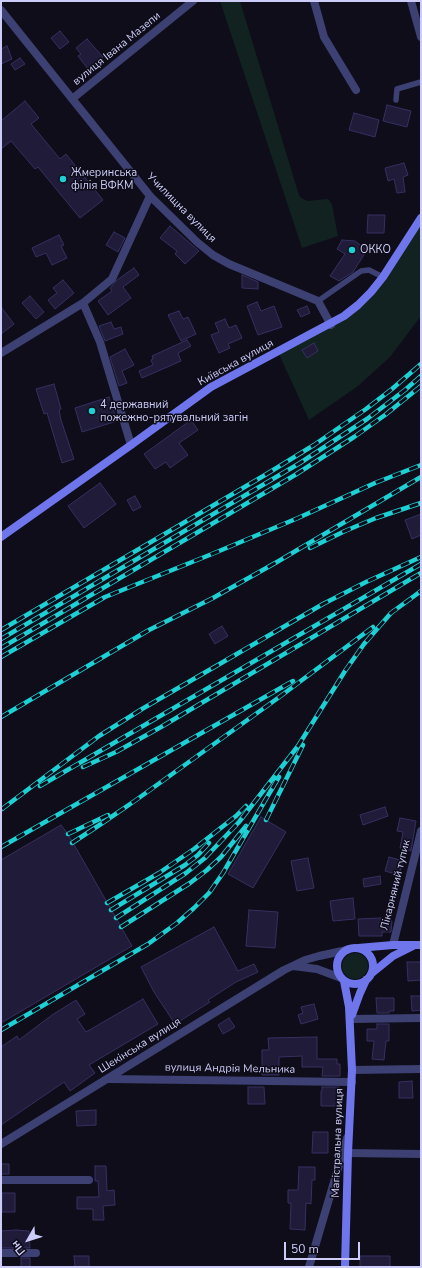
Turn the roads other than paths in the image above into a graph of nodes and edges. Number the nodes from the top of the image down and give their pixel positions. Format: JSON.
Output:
{"nodes":[{"id":1,"x":194,"y":1,"type":"edge"},
{"id":2,"x":314,"y":1,"type":"edge"},
{"id":3,"x":411,"y":1,"type":"edge"},
{"id":4,"x":1,"y":10,"type":"edge"},
{"id":5,"x":421,"y":37,"type":"edge"},
{"id":6,"x":421,"y":82,"type":"edge"},
{"id":7,"x":356,"y":90,"type":"dead end"},
{"id":8,"x":72,"y":99,"type":"junction"},
{"id":9,"x":396,"y":100,"type":"dead end"},
{"id":10,"x":150,"y":196,"type":"junction"},
{"id":11,"x":421,"y":218,"type":"edge"},
{"id":12,"x":383,"y":277,"type":"junction"},
{"id":13,"x":318,"y":301,"type":"junction"},
{"id":14,"x":83,"y":303,"type":"junction"},
{"id":15,"x":331,"y":325,"type":"junction"},
{"id":16,"x":1,"y":353,"type":"edge"},
{"id":17,"x":131,"y":445,"type":"junction"},
{"id":18,"x":1,"y":537,"type":"edge"},
{"id":19,"x":421,"y":831,"type":"edge"},
{"id":20,"x":393,"y":945,"type":"junction"},
{"id":21,"x":419,"y":945,"type":"edge"},
{"id":22,"x":356,"y":948,"type":"junction"},
{"id":23,"x":347,"y":950,"type":"junction"},
{"id":24,"x":291,"y":966,"type":"junction"},
{"id":25,"x":372,"y":973,"type":"junction"},
{"id":26,"x":342,"y":980,"type":"junction"},
{"id":27,"x":366,"y":980,"type":"junction"},
{"id":28,"x":421,"y":1018,"type":"edge"},
{"id":29,"x":350,"y":1019,"type":"junction"},
{"id":30,"x":421,"y":1069,"type":"edge"},
{"id":31,"x":352,"y":1070,"type":"junction"},
{"id":32,"x":107,"y":1079,"type":"junction"},
{"id":33,"x":352,"y":1082,"type":"junction"},
{"id":34,"x":349,"y":1130,"type":"junction"},
{"id":35,"x":1,"y":1144,"type":"edge"},
{"id":36,"x":348,"y":1153,"type":"junction"},
{"id":37,"x":421,"y":1154,"type":"edge"},
{"id":38,"x":1,"y":1180,"type":"edge"},
{"id":39,"x":89,"y":1180,"type":"dead end"},
{"id":40,"x":36,"y":1252,"type":"dead end"},
{"id":41,"x":1,"y":1253,"type":"edge"},
{"id":42,"x":309,"y":1267,"type":"edge"},
{"id":43,"x":345,"y":1267,"type":"edge"}],
"edges":[{"from":1,"to":8,"type":"street","name":"вулиця Івана Мазепи"},
{"from":2,"to":7,"type":"street"},
{"from":3,"to":5,"type":"street"},
{"from":4,"to":8,"type":"street","name":"Училищна вулиця"},
{"from":6,"to":9,"type":"lane"},
{"from":8,"to":10,"type":"street","name":"Училищна вулиця"},
{"from":10,"to":13,"type":"street","name":"Училищна вулиця"},
{"from":10,"to":14,"type":"street"},
{"from":11,"to":12,"type":"main road","name":"Київська вулиця"},
{"from":12,"to":13,"type":"lane"},
{"from":12,"to":15,"type":"main road","name":"Київська вулиця"},
{"from":13,"to":15,"type":"street"},
{"from":14,"to":16,"type":"street"},
{"from":14,"to":17,"type":"street"},
{"from":15,"to":17,"type":"main road","name":"Київська вулиця"},
{"from":17,"to":18,"type":"main road","name":"Київська вулиця"},
{"from":19,"to":20,"type":"street","name":"Лікарняний тупик"},
{"from":20,"to":21,"type":"main road"},
{"from":20,"to":22,"type":"main road"},
{"from":21,"to":25,"type":"main road"},
{"from":22,"to":23,"type":"main road"},
{"from":22,"to":25,"type":"main road"},
{"from":23,"to":24,"type":"street","name":"Шекінська вулиця"},
{"from":23,"to":26,"type":"main road"},
{"from":24,"to":26,"type":"street"},
{"from":24,"to":32,"type":"street","name":"Шекінська вулиця"},
{"from":25,"to":27,"type":"main road"},
{"from":26,"to":27,"type":"main road"},
{"from":26,"to":29,"type":"main road","name":"Магістральна вулиця"},
{"from":27,"to":29,"type":"main road","name":"Магістральна вулиця"},
{"from":28,"to":29,"type":"street"},
{"from":29,"to":31,"type":"main road","name":"Магістральна вулиця"},
{"from":30,"to":31,"type":"street"},
{"from":31,"to":33,"type":"main road","name":"Магістральна вулиця"},
{"from":32,"to":33,"type":"street","name":"вулиця Андрія Мельника"},
{"from":32,"to":35,"type":"street","name":"Шекінська вулиця"},
{"from":33,"to":34,"type":"main road","name":"Магістральна вулиця"},
{"from":34,"to":36,"type":"main road","name":"Магістральна вулиця"},
{"from":34,"to":42,"type":"street"},
{"from":36,"to":37,"type":"street"},
{"from":36,"to":43,"type":"main road","name":"Магістральна вулиця"},
{"from":38,"to":39,"type":"street"},
{"from":40,"to":41,"type":"street"}]}
